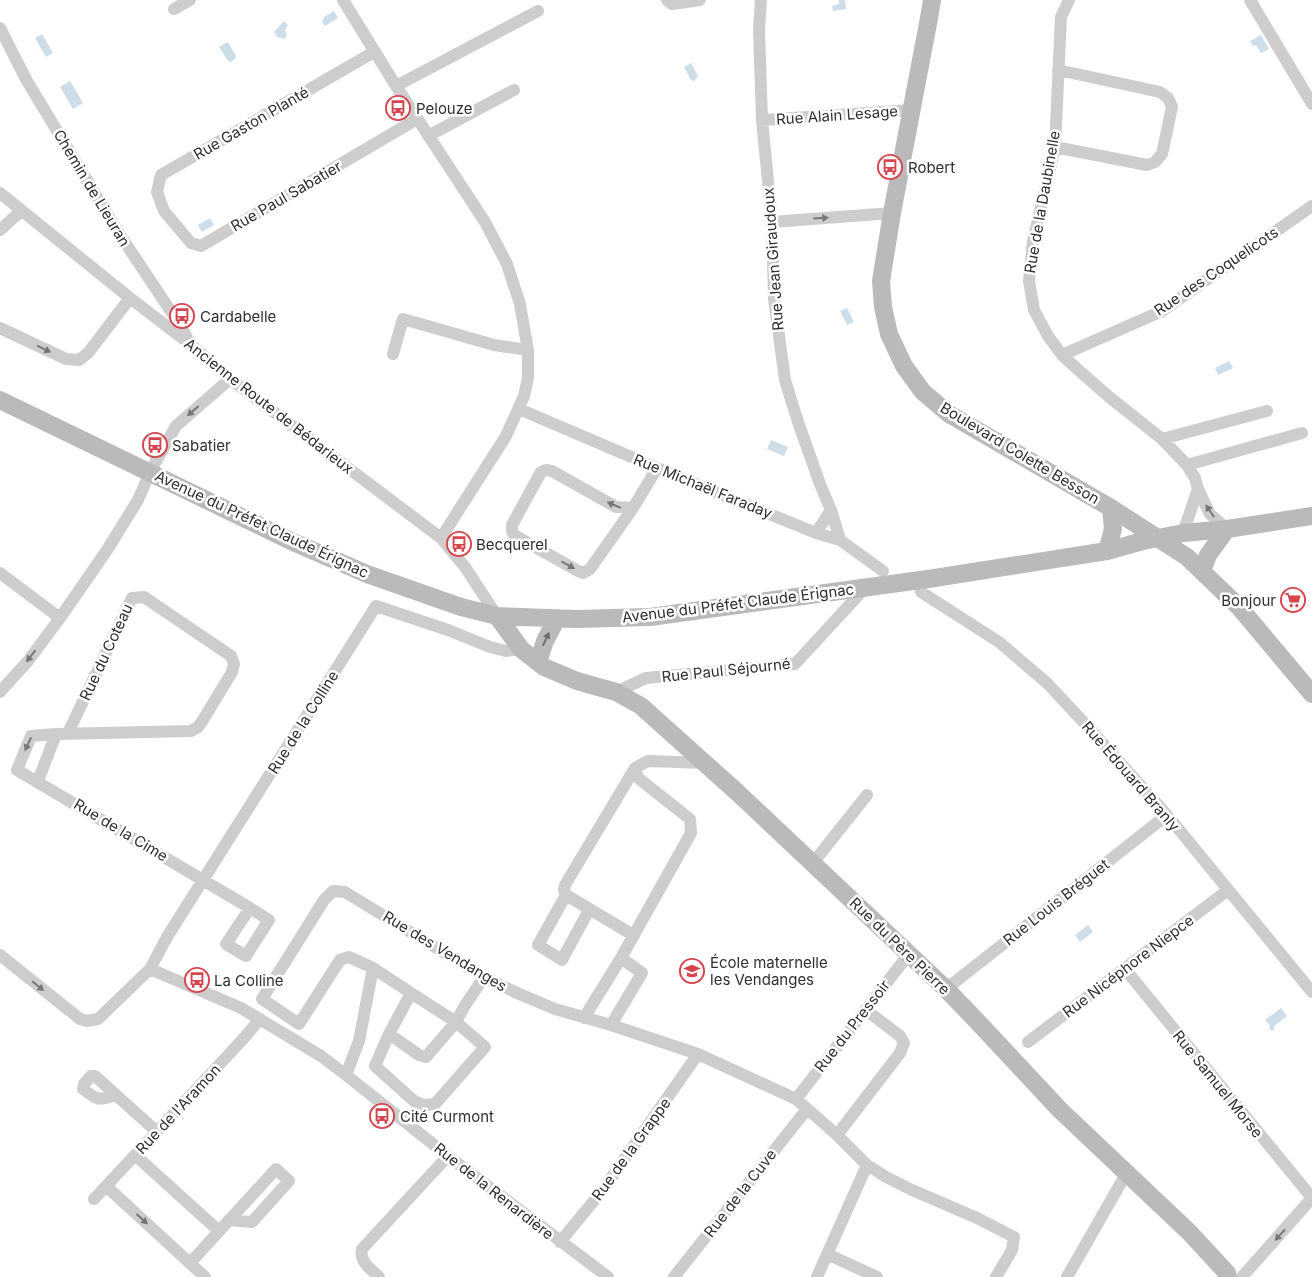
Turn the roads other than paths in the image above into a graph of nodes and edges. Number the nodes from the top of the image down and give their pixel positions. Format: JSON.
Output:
{"nodes":[{"id":1,"x":190,"y":0,"type":"edge"},
{"id":2,"x":344,"y":0,"type":"edge"},
{"id":3,"x":667,"y":0,"type":"edge"},
{"id":4,"x":700,"y":0,"type":"edge"},
{"id":5,"x":761,"y":0,"type":"edge"},
{"id":6,"x":932,"y":0,"type":"edge"},
{"id":7,"x":1069,"y":0,"type":"edge"},
{"id":8,"x":1250,"y":0,"type":"edge"},
{"id":9,"x":174,"y":9,"type":"dead end"},
{"id":10,"x":538,"y":11,"type":"dead end"},
{"id":11,"x":0,"y":28,"type":"edge"},
{"id":12,"x":374,"y":52,"type":"junction"},
{"id":13,"x":1058,"y":70,"type":"junction"},
{"id":14,"x":396,"y":86,"type":"junction"},
{"id":15,"x":514,"y":90,"type":"dead end"},
{"id":16,"x":1312,"y":104,"type":"edge"},
{"id":17,"x":912,"y":110,"type":"junction"},
{"id":18,"x":417,"y":119,"type":"junction"},
{"id":19,"x":762,"y":120,"type":"junction"},
{"id":20,"x":428,"y":136,"type":"junction"},
{"id":21,"x":1055,"y":147,"type":"junction"},
{"id":22,"x":0,"y":193,"type":"edge"},
{"id":23,"x":1312,"y":206,"type":"edge"},
{"id":24,"x":21,"y":211,"type":"junction"},
{"id":25,"x":164,"y":211,"type":"joint"},
{"id":26,"x":892,"y":213,"type":"junction"},
{"id":27,"x":772,"y":222,"type":"junction"},
{"id":28,"x":0,"y":230,"type":"edge"},
{"id":29,"x":130,"y":298,"type":"junction"},
{"id":30,"x":0,"y":328,"type":"edge"},
{"id":31,"x":190,"y":344,"type":"junction"},
{"id":32,"x":528,"y":350,"type":"junction"},
{"id":33,"x":393,"y":354,"type":"dead end"},
{"id":34,"x":1062,"y":354,"type":"junction"},
{"id":35,"x":230,"y":379,"type":"junction"},
{"id":36,"x":0,"y":400,"type":"edge"},
{"id":37,"x":519,"y":409,"type":"junction"},
{"id":38,"x":1267,"y":411,"type":"dead end"},
{"id":39,"x":1302,"y":432,"type":"dead end"},
{"id":40,"x":1162,"y":439,"type":"junction"},
{"id":41,"x":1187,"y":465,"type":"junction"},
{"id":42,"x":657,"y":468,"type":"junction"},
{"id":43,"x":150,"y":472,"type":"junction"},
{"id":44,"x":1198,"y":489,"type":"junction"},
{"id":45,"x":633,"y":508,"type":"junction"},
{"id":46,"x":1111,"y":508,"type":"junction"},
{"id":47,"x":831,"y":510,"type":"junction"},
{"id":48,"x":1312,"y":516,"type":"edge"},
{"id":49,"x":1227,"y":528,"type":"junction"},
{"id":50,"x":816,"y":533,"type":"junction"},
{"id":51,"x":1183,"y":533,"type":"junction"},
{"id":52,"x":441,"y":538,"type":"junction"},
{"id":53,"x":1158,"y":538,"type":"junction"},
{"id":54,"x":840,"y":540,"type":"junction"},
{"id":55,"x":1107,"y":551,"type":"junction"},
{"id":56,"x":1187,"y":557,"type":"junction"},
{"id":57,"x":883,"y":571,"type":"dead end"},
{"id":58,"x":1202,"y":571,"type":"junction"},
{"id":59,"x":0,"y":573,"type":"edge"},
{"id":60,"x":866,"y":587,"type":"junction"},
{"id":61,"x":921,"y":592,"type":"dead end"},
{"id":62,"x":497,"y":616,"type":"junction"},
{"id":63,"x":60,"y":618,"type":"junction"},
{"id":64,"x":557,"y":618,"type":"junction"},
{"id":65,"x":521,"y":649,"type":"junction"},
{"id":66,"x":538,"y":662,"type":"junction"},
{"id":67,"x":0,"y":692,"type":"edge"},
{"id":68,"x":616,"y":692,"type":"junction"},
{"id":69,"x":1312,"y":694,"type":"edge"},
{"id":70,"x":62,"y":734,"type":"junction"},
{"id":71,"x":704,"y":763,"type":"junction"},
{"id":72,"x":635,"y":768,"type":"junction"},
{"id":73,"x":38,"y":781,"type":"junction"},
{"id":74,"x":867,"y":795,"type":"dead end"},
{"id":75,"x":1167,"y":815,"type":"junction"},
{"id":76,"x":813,"y":863,"type":"junction"},
{"id":77,"x":204,"y":880,"type":"junction"},
{"id":78,"x":1228,"y":890,"type":"junction"},
{"id":79,"x":566,"y":895,"type":"junction"},
{"id":80,"x":250,"y":908,"type":"dead end"},
{"id":81,"x":589,"y":910,"type":"junction"},
{"id":82,"x":633,"y":935,"type":"junction"},
{"id":83,"x":909,"y":954,"type":"junction"},
{"id":84,"x":0,"y":955,"type":"edge"},
{"id":85,"x":621,"y":958,"type":"junction"},
{"id":86,"x":373,"y":968,"type":"junction"},
{"id":87,"x":150,"y":969,"type":"junction"},
{"id":88,"x":1125,"y":969,"type":"junction"},
{"id":89,"x":484,"y":977,"type":"junction"},
{"id":90,"x":946,"y":989,"type":"junction"},
{"id":91,"x":412,"y":992,"type":"junction"},
{"id":92,"x":1312,"y":992,"type":"edge"},
{"id":93,"x":866,"y":1010,"type":"junction"},
{"id":94,"x":260,"y":1018,"type":"junction"},
{"id":95,"x":584,"y":1018,"type":"junction"},
{"id":96,"x":456,"y":1022,"type":"junction"},
{"id":97,"x":611,"y":1025,"type":"junction"},
{"id":98,"x":389,"y":1034,"type":"junction"},
{"id":99,"x":1028,"y":1042,"type":"dead end"},
{"id":100,"x":698,"y":1054,"type":"junction"},
{"id":101,"x":346,"y":1075,"type":"junction"},
{"id":102,"x":115,"y":1095,"type":"dead end"},
{"id":103,"x":796,"y":1099,"type":"junction"},
{"id":104,"x":807,"y":1109,"type":"junction"},
{"id":105,"x":156,"y":1131,"type":"junction"},
{"id":106,"x":837,"y":1135,"type":"junction"},
{"id":107,"x":135,"y":1155,"type":"junction"},
{"id":108,"x":448,"y":1156,"type":"junction"},
{"id":109,"x":867,"y":1165,"type":"junction"},
{"id":110,"x":1126,"y":1174,"type":"junction"},
{"id":111,"x":106,"y":1186,"type":"junction"},
{"id":112,"x":1312,"y":1198,"type":"edge"},
{"id":113,"x":94,"y":1199,"type":"dead end"},
{"id":114,"x":229,"y":1220,"type":"junction"},
{"id":115,"x":219,"y":1231,"type":"junction"},
{"id":116,"x":560,"y":1242,"type":"junction"},
{"id":117,"x":827,"y":1254,"type":"junction"},
{"id":118,"x":190,"y":1263,"type":"junction"},
{"id":119,"x":205,"y":1277,"type":"edge"},
{"id":120,"x":380,"y":1277,"type":"edge"},
{"id":121,"x":608,"y":1277,"type":"edge"},
{"id":122,"x":674,"y":1277,"type":"edge"},
{"id":123,"x":817,"y":1277,"type":"edge"},
{"id":124,"x":877,"y":1277,"type":"edge"},
{"id":125,"x":996,"y":1277,"type":"edge"},
{"id":126,"x":1067,"y":1277,"type":"edge"},
{"id":127,"x":1228,"y":1277,"type":"edge"},
{"id":128,"x":1242,"y":1277,"type":"edge"}],
"edges":[{"from":1,"to":9,"type":"street"},
{"from":2,"to":12,"type":"street"},
{"from":3,"to":4,"type":"street"},
{"from":5,"to":19,"type":"street","name":"Rue Jean Giraudoux"},
{"from":6,"to":17,"type":"street","name":"Boulevard Colette Besson"},
{"from":7,"to":13,"type":"street","name":"Rue de la Daubinelle"},
{"from":8,"to":16,"type":"street"},
{"from":10,"to":14,"type":"street"},
{"from":11,"to":31,"type":"street","name":"Chemin de Lieuran"},
{"from":12,"to":14,"type":"street"},
{"from":12,"to":25,"type":"street","name":"Rue Gaston Planté"},
{"from":13,"to":21,"type":"street","name":"Rue de la Daubinelle"},
{"from":13,"to":21,"type":"street"},
{"from":14,"to":18,"type":"street"},
{"from":15,"to":20,"type":"street"},
{"from":17,"to":19,"type":"street","name":"Rue Alain Lesage"},
{"from":17,"to":26,"type":"street","name":"Boulevard Colette Besson"},
{"from":18,"to":20,"type":"street"},
{"from":18,"to":25,"type":"street","name":"Rue Paul Sabatier"},
{"from":19,"to":27,"type":"street","name":"Rue Jean Giraudoux"},
{"from":20,"to":32,"type":"street"},
{"from":21,"to":34,"type":"street","name":"Rue de la Daubinelle"},
{"from":22,"to":24,"type":"street","name":"Ancienne Route de Bédarieux"},
{"from":23,"to":34,"type":"street","name":"Rue des Coquelicots"},
{"from":24,"to":28,"type":"street"},
{"from":24,"to":29,"type":"street","name":"Ancienne Route de Bédarieux"},
{"from":27,"to":26,"type":"street","one_way":true},
{"from":26,"to":46,"type":"street","name":"Boulevard Colette Besson"},
{"from":27,"to":47,"type":"street","name":"Rue Jean Giraudoux"},
{"from":30,"to":29,"type":"street","one_way":true},
{"from":29,"to":31,"type":"street","name":"Ancienne Route de Bédarieux"},
{"from":31,"to":35,"type":"street","name":"Ancienne Route de Bédarieux"},
{"from":32,"to":33,"type":"street"},
{"from":32,"to":37,"type":"street"},
{"from":34,"to":40,"type":"street","name":"Rue de la Daubinelle"},
{"from":35,"to":43,"type":"street","one_way":true},
{"from":35,"to":52,"type":"street","name":"Ancienne Route de Bédarieux"},
{"from":36,"to":43,"type":"street","name":"Avenue du Préfet Claude Érignac"},
{"from":37,"to":42,"type":"street","name":"Rue Michaël Faraday"},
{"from":37,"to":52,"type":"street"},
{"from":38,"to":40,"type":"street"},
{"from":39,"to":41,"type":"street"},
{"from":40,"to":41,"type":"street","name":"Rue de la Daubinelle"},
{"from":41,"to":44,"type":"street","name":"Rue de la Daubinelle"},
{"from":42,"to":45,"type":"street"},
{"from":42,"to":50,"type":"street","name":"Rue Michaël Faraday"},
{"from":43,"to":62,"type":"street","name":"Avenue du Préfet Claude Érignac"},
{"from":43,"to":63,"type":"street"},
{"from":49,"to":44,"type":"street","name":"Rue de la Daubinelle","one_way":true},
{"from":44,"to":51,"type":"street"},
{"from":45,"to":45,"type":"street","one_way":true},
{"from":46,"to":53,"type":"street","name":"Boulevard Colette Besson"},
{"from":46,"to":55,"type":"street"},
{"from":47,"to":50,"type":"street"},
{"from":47,"to":54,"type":"street","name":"Rue Jean Giraudoux"},
{"from":48,"to":49,"type":"street","name":"Avenue du Préfet Claude Érignac"},
{"from":49,"to":51,"type":"street","name":"Avenue du Préfet Claude Érignac"},
{"from":49,"to":58,"type":"street"},
{"from":50,"to":54,"type":"street","name":"Rue Michaël Faraday"},
{"from":51,"to":53,"type":"street","name":"Avenue du Préfet Claude Érignac"},
{"from":51,"to":56,"type":"street"},
{"from":52,"to":62,"type":"street","name":"Ancienne Route de Bédarieux"},
{"from":53,"to":55,"type":"street","name":"Avenue du Préfet Claude Érignac"},
{"from":53,"to":56,"type":"street","name":"Boulevard Colette Besson"},
{"from":54,"to":57,"type":"street","name":"Rue Michaël Faraday"},
{"from":55,"to":60,"type":"street","name":"Avenue du Préfet Claude Érignac"},
{"from":56,"to":58,"type":"street","name":"Boulevard Colette Besson"},
{"from":58,"to":69,"type":"street","name":"Boulevard Colette Besson"},
{"from":59,"to":63,"type":"street"},
{"from":60,"to":64,"type":"street","name":"Avenue du Préfet Claude Érignac"},
{"from":60,"to":68,"type":"street","name":"Rue Paul Séjourné"},
{"from":61,"to":75,"type":"street","name":"Rue Édouard Branly"},
{"from":62,"to":64,"type":"street","name":"Avenue du Préfet Claude Érignac"},
{"from":62,"to":65,"type":"street","name":"Rue du Père Pierre"},
{"from":63,"to":67,"type":"street","one_way":true},
{"from":66,"to":64,"type":"street","one_way":true},
{"from":65,"to":66,"type":"street","name":"Rue du Père Pierre"},
{"from":65,"to":77,"type":"street","name":"Rue de la Colline"},
{"from":66,"to":68,"type":"street","name":"Rue du Père Pierre"},
{"from":68,"to":71,"type":"street","name":"Rue du Père Pierre"},
{"from":70,"to":70,"type":"street","name":"Rue du Coteau"},
{"from":70,"to":73,"type":"street"},
{"from":70,"to":73,"type":"street","name":"Rue de la Cime","one_way":true},
{"from":71,"to":72,"type":"street"},
{"from":71,"to":76,"type":"street","name":"Rue du Père Pierre"},
{"from":72,"to":79,"type":"street"},
{"from":72,"to":82,"type":"street"},
{"from":73,"to":77,"type":"street","name":"Rue de la Cime"},
{"from":74,"to":76,"type":"street"},
{"from":75,"to":78,"type":"street","name":"Rue Édouard Branly"},
{"from":75,"to":90,"type":"street","name":"Rue Louis Bréguet"},
{"from":76,"to":83,"type":"street","name":"Rue du Père Pierre"},
{"from":77,"to":80,"type":"street","name":"Rue de la Cime"},
{"from":77,"to":87,"type":"street","name":"Rue de la Colline"},
{"from":78,"to":88,"type":"street","name":"Rue Nicéphore Niepce"},
{"from":78,"to":92,"type":"street","name":"Rue Édouard Branly"},
{"from":79,"to":81,"type":"street"},
{"from":79,"to":81,"type":"street"},
{"from":81,"to":82,"type":"street"},
{"from":82,"to":85,"type":"street"},
{"from":83,"to":90,"type":"street","name":"Rue du Père Pierre"},
{"from":83,"to":93,"type":"street","name":"Rue du Pressoir"},
{"from":84,"to":87,"type":"street","name":"Rue de la Colline","one_way":true},
{"from":85,"to":95,"type":"street"},
{"from":85,"to":97,"type":"street"},
{"from":86,"to":89,"type":"street","name":"Rue des Vendanges"},
{"from":86,"to":91,"type":"street"},
{"from":86,"to":101,"type":"street"},
{"from":87,"to":94,"type":"street","name":"Rue de la Renardière"},
{"from":88,"to":99,"type":"street","name":"Rue Nicéphore Niepce"},
{"from":88,"to":112,"type":"street","name":"Rue Samuel Morse"},
{"from":89,"to":95,"type":"street","name":"Rue des Vendanges"},
{"from":89,"to":96,"type":"street"},
{"from":90,"to":110,"type":"street","name":"Rue du Père Pierre"},
{"from":91,"to":96,"type":"street"},
{"from":91,"to":98,"type":"street"},
{"from":93,"to":103,"type":"street","name":"Rue du Pressoir"},
{"from":93,"to":106,"type":"street"},
{"from":94,"to":101,"type":"street","name":"Rue de la Renardière"},
{"from":94,"to":105,"type":"street","name":"Rue de l'Aramon"},
{"from":95,"to":97,"type":"street","name":"Rue des Vendanges"},
{"from":96,"to":98,"type":"street"},
{"from":96,"to":98,"type":"street"},
{"from":97,"to":100,"type":"street","name":"Rue des Vendanges"},
{"from":100,"to":103,"type":"street","name":"Rue des Vendanges"},
{"from":100,"to":116,"type":"street","name":"Rue de la Grappe"},
{"from":101,"to":108,"type":"street","name":"Rue de la Renardière"},
{"from":102,"to":105,"type":"street"},
{"from":103,"to":104,"type":"street","name":"Rue des Vendanges"},
{"from":104,"to":106,"type":"street","name":"Rue des Vendanges"},
{"from":104,"to":122,"type":"street","name":"Rue de la Cuve"},
{"from":105,"to":107,"type":"street","name":"Rue de l'Aramon"},
{"from":106,"to":109,"type":"street","name":"Rue des Vendanges"},
{"from":107,"to":111,"type":"street","name":"Rue de l'Aramon"},
{"from":107,"to":115,"type":"street"},
{"from":108,"to":116,"type":"street","name":"Rue de la Renardière"},
{"from":108,"to":120,"type":"street"},
{"from":109,"to":117,"type":"street"},
{"from":109,"to":125,"type":"street","name":"Rue des Vendanges"},
{"from":110,"to":126,"type":"street"},
{"from":110,"to":127,"type":"street","name":"Rue du Père Pierre"},
{"from":111,"to":113,"type":"street","name":"Rue de l'Aramon"},
{"from":111,"to":118,"type":"street","one_way":true},
{"from":112,"to":128,"type":"street","one_way":true},
{"from":114,"to":114,"type":"street"},
{"from":114,"to":115,"type":"street"},
{"from":115,"to":118,"type":"street"},
{"from":116,"to":121,"type":"street","name":"Rue de la Renardière"},
{"from":117,"to":123,"type":"street"},
{"from":117,"to":124,"type":"street"},
{"from":118,"to":119,"type":"street"}]}
